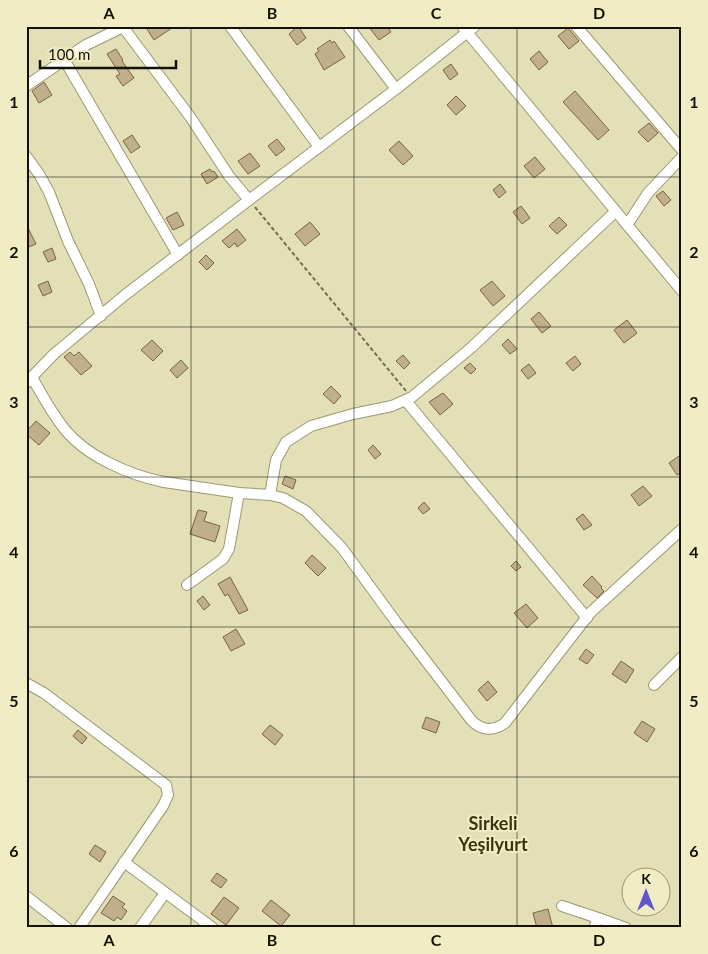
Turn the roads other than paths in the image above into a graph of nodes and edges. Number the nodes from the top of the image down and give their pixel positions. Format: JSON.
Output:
{"nodes":[{"id":1,"x":230,"y":26,"type":"edge"},
{"id":2,"x":348,"y":26,"type":"edge"},
{"id":3,"x":576,"y":26,"type":"edge"},
{"id":4,"x":123,"y":27,"type":"edge"},
{"id":5,"x":468,"y":28,"type":"edge"},
{"id":6,"x":64,"y":61,"type":"junction"},
{"id":7,"x":26,"y":86,"type":"edge"},
{"id":8,"x":396,"y":90,"type":"junction"},
{"id":9,"x":319,"y":147,"type":"junction"},
{"id":10,"x":682,"y":150,"type":"edge"},
{"id":11,"x":26,"y":156,"type":"edge"},
{"id":12,"x":682,"y":157,"type":"edge"},
{"id":13,"x":249,"y":200,"type":"junction"},
{"id":14,"x":616,"y":212,"type":"junction"},
{"id":15,"x":627,"y":225,"type":"junction"},
{"id":16,"x":178,"y":255,"type":"junction"},
{"id":17,"x":682,"y":291,"type":"edge"},
{"id":18,"x":101,"y":316,"type":"junction"},
{"id":19,"x":29,"y":380,"type":"edge"},
{"id":20,"x":409,"y":399,"type":"junction"},
{"id":21,"x":239,"y":493,"type":"junction"},
{"id":22,"x":270,"y":495,"type":"junction"},
{"id":23,"x":682,"y":529,"type":"edge"},
{"id":24,"x":187,"y":585,"type":"dead end"},
{"id":25,"x":587,"y":618,"type":"junction"},
{"id":26,"x":682,"y":658,"type":"edge"},
{"id":27,"x":26,"y":683,"type":"edge"},
{"id":28,"x":654,"y":685,"type":"dead end"},
{"id":29,"x":124,"y":862,"type":"junction"},
{"id":30,"x":165,"y":893,"type":"junction"},
{"id":31,"x":26,"y":896,"type":"edge"},
{"id":32,"x":562,"y":906,"type":"dead end"},
{"id":33,"x":596,"y":923,"type":"edge"},
{"id":34,"x":66,"y":928,"type":"edge"},
{"id":35,"x":79,"y":928,"type":"edge"},
{"id":36,"x":140,"y":928,"type":"edge"},
{"id":37,"x":213,"y":928,"type":"edge"},
{"id":38,"x":626,"y":928,"type":"edge"}],
"edges":[{"from":1,"to":9,"type":"street"},
{"from":2,"to":8,"type":"street"},
{"from":3,"to":10,"type":"street"},
{"from":4,"to":6,"type":"street"},
{"from":4,"to":13,"type":"street"},
{"from":5,"to":8,"type":"street"},
{"from":5,"to":14,"type":"street"},
{"from":6,"to":7,"type":"street"},
{"from":6,"to":16,"type":"street"},
{"from":8,"to":9,"type":"street"},
{"from":9,"to":13,"type":"street"},
{"from":11,"to":18,"type":"street"},
{"from":12,"to":15,"type":"street"},
{"from":13,"to":16,"type":"street"},
{"from":14,"to":15,"type":"street"},
{"from":14,"to":20,"type":"street"},
{"from":15,"to":17,"type":"street"},
{"from":16,"to":18,"type":"street"},
{"from":18,"to":19,"type":"street"},
{"from":19,"to":21,"type":"street"},
{"from":20,"to":22,"type":"street"},
{"from":20,"to":25,"type":"street"},
{"from":21,"to":22,"type":"street"},
{"from":21,"to":24,"type":"street"},
{"from":22,"to":25,"type":"street"},
{"from":23,"to":25,"type":"street"},
{"from":26,"to":28,"type":"street"},
{"from":27,"to":29,"type":"street"},
{"from":29,"to":30,"type":"street"},
{"from":29,"to":35,"type":"street"},
{"from":30,"to":36,"type":"street"},
{"from":30,"to":37,"type":"street"},
{"from":31,"to":34,"type":"street"},
{"from":32,"to":33,"type":"street"},
{"from":33,"to":38,"type":"street"}]}
